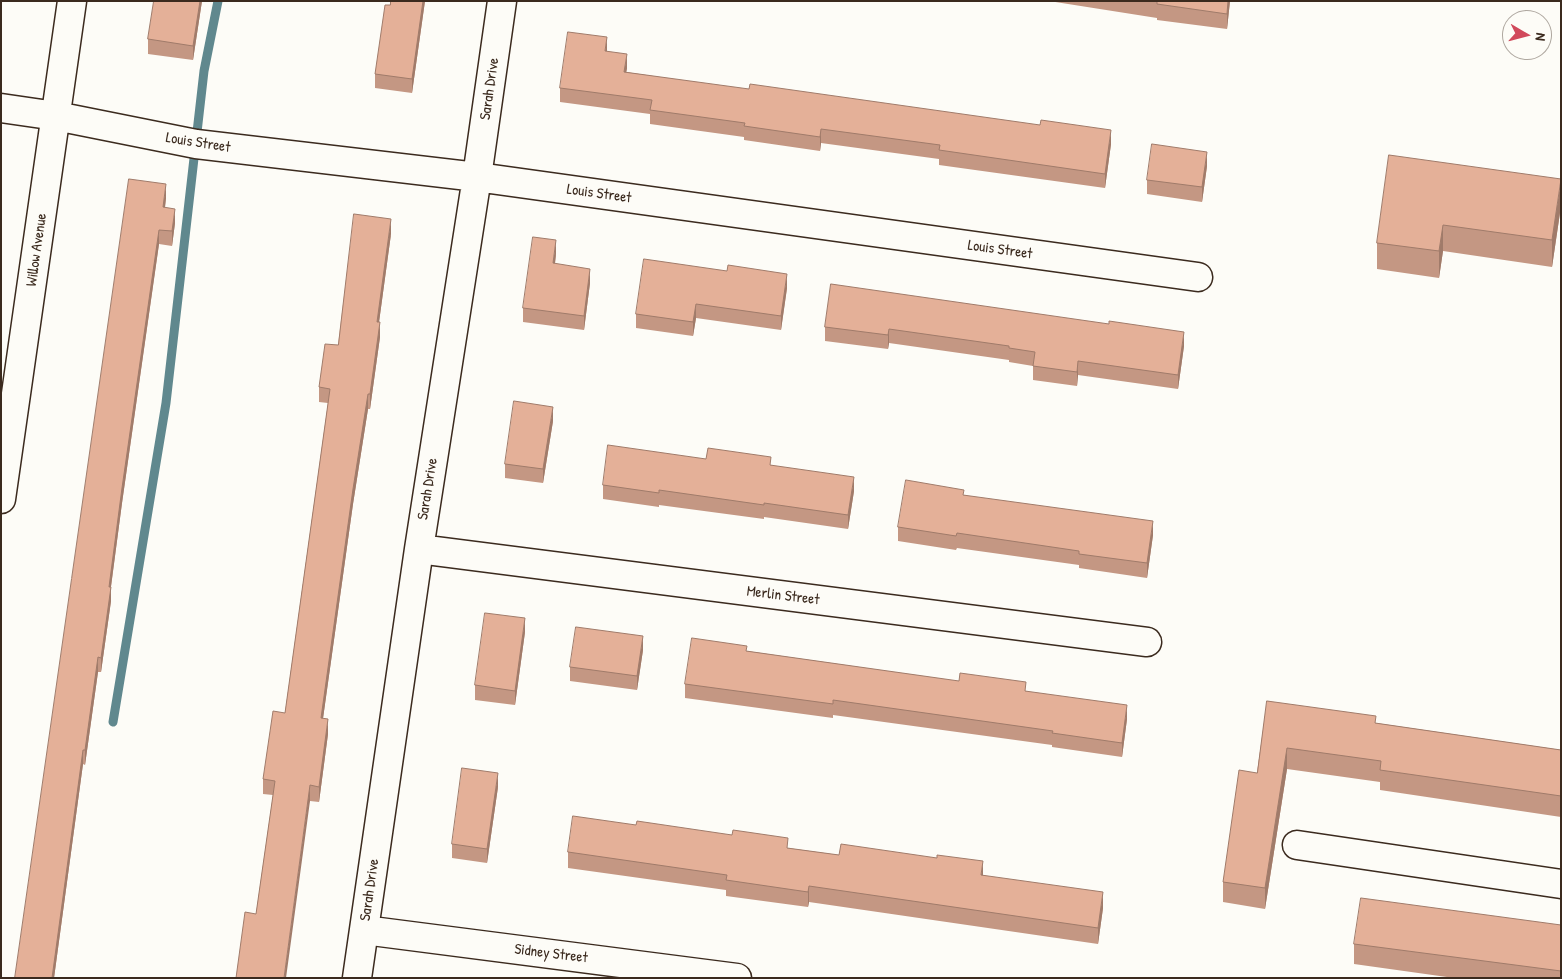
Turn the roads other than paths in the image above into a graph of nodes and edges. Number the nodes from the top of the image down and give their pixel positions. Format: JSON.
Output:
{"nodes":[{"id":1,"x":72,"y":1,"type":"edge"},
{"id":2,"x":502,"y":1,"type":"edge"},
{"id":3,"x":1,"y":108,"type":"edge"},
{"id":4,"x":56,"y":116,"type":"junction"},
{"id":5,"x":478,"y":177,"type":"junction"},
{"id":6,"x":1198,"y":277,"type":"dead end"},
{"id":7,"x":1,"y":499,"type":"edge"},
{"id":8,"x":418,"y":550,"type":"junction"},
{"id":9,"x":1147,"y":642,"type":"dead end"},
{"id":10,"x":1297,"y":845,"type":"dead end"},
{"id":11,"x":1561,"y":884,"type":"edge"},
{"id":12,"x":364,"y":930,"type":"junction"},
{"id":13,"x":357,"y":978,"type":"edge"},
{"id":14,"x":737,"y":978,"type":"edge"}],
"edges":[{"from":1,"to":4,"type":"street","name":"Willow Avenue"},
{"from":2,"to":5,"type":"street","name":"Sarah Drive"},
{"from":3,"to":4,"type":"street","name":"Louis Street"},
{"from":4,"to":5,"type":"street","name":"Louis Street"},
{"from":4,"to":7,"type":"street","name":"Willow Avenue"},
{"from":5,"to":6,"type":"street","name":"Louis Street"},
{"from":5,"to":8,"type":"street","name":"Sarah Drive"},
{"from":8,"to":9,"type":"street","name":"Merlin Street"},
{"from":8,"to":12,"type":"street","name":"Sarah Drive"},
{"from":10,"to":11,"type":"street"},
{"from":12,"to":13,"type":"street","name":"Sarah Drive"},
{"from":12,"to":14,"type":"street","name":"Sidney Street"}]}
